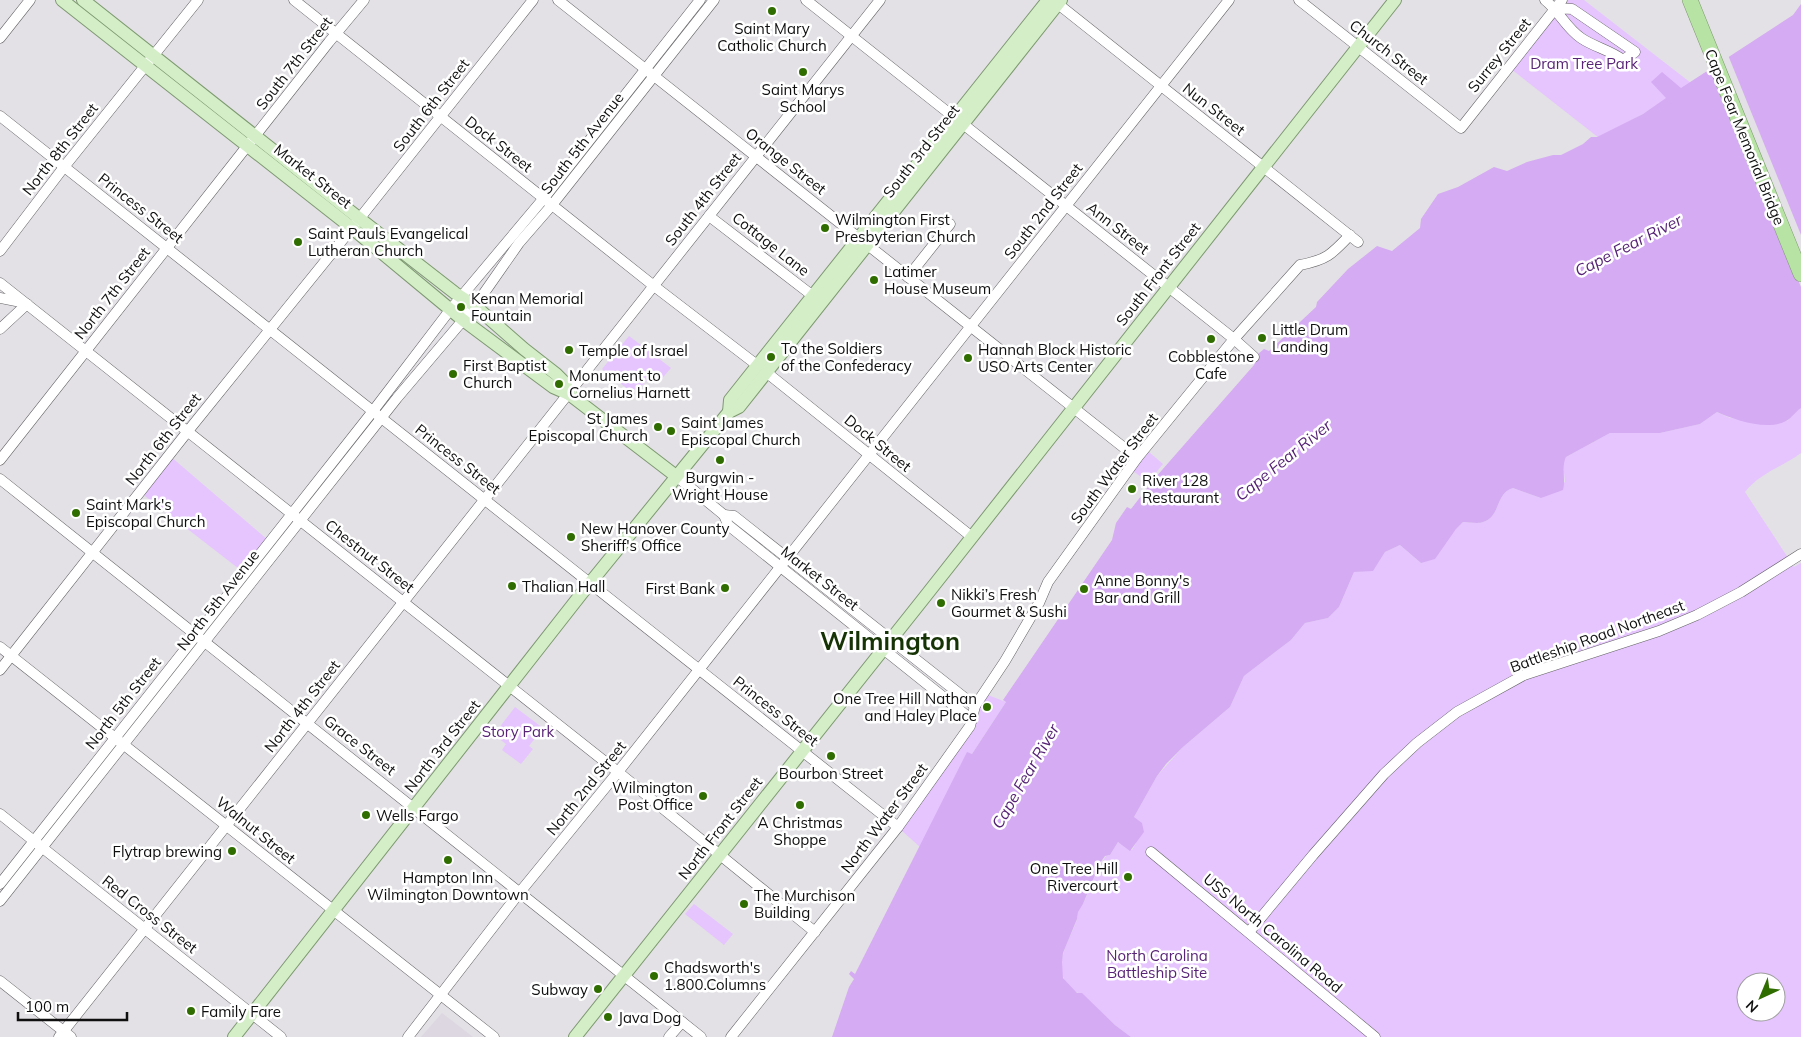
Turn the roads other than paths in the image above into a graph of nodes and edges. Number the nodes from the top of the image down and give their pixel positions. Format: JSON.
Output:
{"nodes":[{"id":1,"x":30,"y":0,"type":"edge"},
{"id":2,"x":62,"y":0,"type":"edge"},
{"id":3,"x":83,"y":0,"type":"edge"},
{"id":4,"x":294,"y":0,"type":"edge"},
{"id":5,"x":364,"y":0,"type":"edge"},
{"id":6,"x":533,"y":0,"type":"edge"},
{"id":7,"x":558,"y":0,"type":"edge"},
{"id":8,"x":700,"y":0,"type":"edge"},
{"id":9,"x":714,"y":0,"type":"edge"},
{"id":10,"x":806,"y":0,"type":"edge"},
{"id":11,"x":880,"y":0,"type":"edge"},
{"id":12,"x":1229,"y":0,"type":"edge"},
{"id":13,"x":1299,"y":0,"type":"edge"},
{"id":14,"x":1395,"y":0,"type":"edge"},
{"id":15,"x":1545,"y":0,"type":"edge"},
{"id":16,"x":1690,"y":0,"type":"edge"},
{"id":17,"x":1699,"y":0,"type":"edge"},
{"id":18,"x":1055,"y":1,"type":"edge"},
{"id":19,"x":193,"y":2,"type":"edge"},
{"id":20,"x":1559,"y":4,"type":"edge"},
{"id":21,"x":337,"y":34,"type":"junction"},
{"id":22,"x":851,"y":36,"type":"junction"},
{"id":23,"x":0,"y":38,"type":"edge"},
{"id":24,"x":1358,"y":47,"type":"junction"},
{"id":25,"x":150,"y":61,"type":"junction"},
{"id":26,"x":650,"y":73,"type":"junction"},
{"id":27,"x":1161,"y":86,"type":"junction"},
{"id":28,"x":0,"y":116,"type":"edge"},
{"id":29,"x":441,"y":116,"type":"junction"},
{"id":30,"x":958,"y":121,"type":"junction"},
{"id":31,"x":1461,"y":128,"type":"joint"},
{"id":32,"x":252,"y":141,"type":"junction"},
{"id":33,"x":756,"y":157,"type":"junction"},
{"id":34,"x":64,"y":167,"type":"junction"},
{"id":35,"x":1263,"y":167,"type":"junction"},
{"id":36,"x":548,"y":201,"type":"junction"},
{"id":37,"x":1066,"y":206,"type":"junction"},
{"id":38,"x":710,"y":216,"type":"junction"},
{"id":39,"x":356,"y":224,"type":"junction"},
{"id":40,"x":950,"y":224,"type":"dead end"},
{"id":41,"x":863,"y":241,"type":"junction"},
{"id":42,"x":167,"y":248,"type":"junction"},
{"id":43,"x":0,"y":251,"type":"edge"},
{"id":44,"x":1801,"y":256,"type":"edge"},
{"id":45,"x":1300,"y":265,"type":"joint"},
{"id":46,"x":1801,"y":274,"type":"edge"},
{"id":47,"x":908,"y":277,"type":"junction"},
{"id":48,"x":0,"y":283,"type":"edge"},
{"id":49,"x":654,"y":286,"type":"junction"},
{"id":50,"x":1169,"y":287,"type":"junction"},
{"id":51,"x":461,"y":296,"type":"junction"},
{"id":52,"x":813,"y":296,"type":"junction"},
{"id":53,"x":0,"y":298,"type":"edge"},
{"id":54,"x":27,"y":304,"type":"junction"},
{"id":55,"x":475,"y":306,"type":"junction"},
{"id":56,"x":450,"y":310,"type":"junction"},
{"id":57,"x":463,"y":320,"type":"junction"},
{"id":58,"x":971,"y":327,"type":"junction"},
{"id":59,"x":0,"y":329,"type":"edge"},
{"id":60,"x":270,"y":330,"type":"junction"},
{"id":61,"x":1234,"y":339,"type":"junction"},
{"id":62,"x":86,"y":351,"type":"junction"},
{"id":63,"x":1254,"y":357,"type":"dead end"},
{"id":64,"x":762,"y":369,"type":"junction"},
{"id":65,"x":569,"y":394,"type":"junction"},
{"id":66,"x":1074,"y":408,"type":"junction"},
{"id":67,"x":377,"y":415,"type":"junction"},
{"id":68,"x":188,"y":431,"type":"junction"},
{"id":69,"x":869,"y":456,"type":"junction"},
{"id":70,"x":1137,"y":458,"type":"junction"},
{"id":71,"x":0,"y":460,"type":"edge"},
{"id":72,"x":676,"y":476,"type":"junction"},
{"id":73,"x":0,"y":479,"type":"edge"},
{"id":74,"x":484,"y":499,"type":"junction"},
{"id":75,"x":724,"y":514,"type":"junction"},
{"id":76,"x":296,"y":517,"type":"junction"},
{"id":77,"x":972,"y":537,"type":"junction"},
{"id":78,"x":93,"y":553,"type":"junction"},
{"id":79,"x":1801,"y":554,"type":"edge"},
{"id":80,"x":788,"y":558,"type":"junction"},
{"id":81,"x":780,"y":567,"type":"junction"},
{"id":82,"x":591,"y":583,"type":"junction"},
{"id":83,"x":403,"y":602,"type":"junction"},
{"id":84,"x":200,"y":638,"type":"junction"},
{"id":85,"x":887,"y":643,"type":"junction"},
{"id":86,"x":0,"y":647,"type":"edge"},
{"id":87,"x":11,"y":656,"type":"junction"},
{"id":88,"x":0,"y":670,"type":"edge"},
{"id":89,"x":698,"y":670,"type":"junction"},
{"id":90,"x":509,"y":686,"type":"junction"},
{"id":91,"x":975,"y":706,"type":"junction"},
{"id":92,"x":972,"y":720,"type":"junction"},
{"id":93,"x":308,"y":723,"type":"junction"},
{"id":94,"x":119,"y":740,"type":"junction"},
{"id":95,"x":802,"y":751,"type":"junction"},
{"id":96,"x":618,"y":772,"type":"junction"},
{"id":97,"x":414,"y":808,"type":"junction"},
{"id":98,"x":0,"y":814,"type":"edge"},
{"id":99,"x":226,"y":826,"type":"junction"},
{"id":100,"x":898,"y":827,"type":"junction"},
{"id":101,"x":38,"y":844,"type":"junction"},
{"id":102,"x":1151,"y":852,"type":"dead end"},
{"id":103,"x":720,"y":854,"type":"junction"},
{"id":104,"x":0,"y":884,"type":"edge"},
{"id":105,"x":520,"y":892,"type":"junction"},
{"id":106,"x":0,"y":900,"type":"edge"},
{"id":107,"x":334,"y":910,"type":"junction"},
{"id":108,"x":144,"y":929,"type":"junction"},
{"id":109,"x":815,"y":932,"type":"junction"},
{"id":110,"x":1248,"y":932,"type":"junction"},
{"id":111,"x":624,"y":975,"type":"junction"},
{"id":112,"x":0,"y":981,"type":"edge"},
{"id":113,"x":441,"y":996,"type":"junction"},
{"id":114,"x":252,"y":1014,"type":"junction"},
{"id":115,"x":682,"y":1022,"type":"junction"},
{"id":116,"x":65,"y":1035,"type":"edge"},
{"id":117,"x":234,"y":1037,"type":"edge"},
{"id":118,"x":281,"y":1037,"type":"edge"},
{"id":119,"x":408,"y":1037,"type":"edge"},
{"id":120,"x":494,"y":1037,"type":"edge"},
{"id":121,"x":575,"y":1037,"type":"edge"},
{"id":122,"x":669,"y":1037,"type":"edge"},
{"id":123,"x":701,"y":1037,"type":"edge"},
{"id":124,"x":732,"y":1037,"type":"edge"},
{"id":125,"x":1375,"y":1037,"type":"edge"}],
"edges":[{"from":1,"to":23,"type":"street"},
{"from":2,"to":25,"type":"main road","name":"Market Street"},
{"from":3,"to":25,"type":"main road","name":"Market Street"},
{"from":4,"to":21,"type":"street","name":"Dock Street"},
{"from":5,"to":21,"type":"street","name":"South 7th Street"},
{"from":6,"to":29,"type":"street","name":"South 6th Street"},
{"from":7,"to":26,"type":"street","name":"Orange Street"},
{"from":8,"to":26,"type":"street","name":"South 5th Avenue"},
{"from":9,"to":26,"type":"street","name":"South 5th Avenue"},
{"from":10,"to":22,"type":"street","name":"Ann Street"},
{"from":11,"to":22,"type":"street","name":"South 4th Street"},
{"from":12,"to":27,"type":"street","name":"South 2nd Street"},
{"from":13,"to":24,"type":"street","name":"Church Street"},
{"from":14,"to":24,"type":"main road","name":"South Front Street"},
{"from":15,"to":20,"type":"street"},
{"from":16,"to":46,"type":"highway","name":"Cape Fear Memorial Bridge"},
{"from":17,"to":44,"type":"highway","name":"Cape Fear Memorial Bridge"},
{"from":18,"to":27,"type":"street","name":"Nun Street"},
{"from":18,"to":30,"type":"main road","name":"South 3rd Street"},
{"from":19,"to":25,"type":"street","name":"North 8th Street"},
{"from":20,"to":20,"type":"street"},
{"from":20,"to":31,"type":"street","name":"Surrey Street"},
{"from":21,"to":29,"type":"street","name":"Dock Street"},
{"from":21,"to":32,"type":"street","name":"South 7th Street"},
{"from":22,"to":30,"type":"street","name":"Ann Street"},
{"from":22,"to":33,"type":"street","name":"South 4th Street"},
{"from":24,"to":31,"type":"street","name":"Church Street"},
{"from":24,"to":35,"type":"main road","name":"South Front Street"},
{"from":25,"to":32,"type":"main road","name":"Market Street"},
{"from":25,"to":34,"type":"street","name":"North 8th Street"},
{"from":26,"to":33,"type":"street","name":"Orange Street"},
{"from":26,"to":36,"type":"street","name":"South 5th Avenue"},
{"from":27,"to":35,"type":"street","name":"Nun Street"},
{"from":27,"to":37,"type":"street","name":"South 2nd Street"},
{"from":28,"to":34,"type":"street","name":"Princess Street"},
{"from":29,"to":36,"type":"street","name":"Dock Street"},
{"from":29,"to":39,"type":"street","name":"South 6th Street"},
{"from":30,"to":37,"type":"street","name":"Ann Street"},
{"from":30,"to":41,"type":"main road","name":"South 3rd Street"},
{"from":32,"to":39,"type":"main road","name":"Market Street"},
{"from":32,"to":42,"type":"street","name":"North 7th Street"},
{"from":33,"to":38,"type":"street","name":"South 4th Street"},
{"from":33,"to":41,"type":"street","name":"Orange Street"},
{"from":34,"to":42,"type":"street","name":"Princess Street"},
{"from":34,"to":43,"type":"street","name":"North 8th Street"},
{"from":35,"to":45,"type":"street","name":"Nun Street"},
{"from":35,"to":50,"type":"main road","name":"South Front Street"},
{"from":36,"to":49,"type":"street","name":"Dock Street"},
{"from":36,"to":51,"type":"street","name":"South 5th Avenue"},
{"from":36,"to":55,"type":"street","name":"South 5th Avenue"},
{"from":37,"to":50,"type":"street","name":"Ann Street"},
{"from":37,"to":58,"type":"street","name":"South 2nd Street"},
{"from":38,"to":49,"type":"street","name":"South 4th Street"},
{"from":38,"to":52,"type":"street","name":"Cottage Lane"},
{"from":39,"to":51,"type":"main road","name":"Market Street"},
{"from":39,"to":56,"type":"main road","name":"Market Street"},
{"from":39,"to":60,"type":"street","name":"North 6th Street"},
{"from":40,"to":47,"type":"street"},
{"from":41,"to":47,"type":"street","name":"Orange Street"},
{"from":41,"to":52,"type":"main road","name":"South 3rd Street"},
{"from":41,"to":64,"type":"main road","name":"South 3rd Street"},
{"from":42,"to":60,"type":"street","name":"Princess Street"},
{"from":42,"to":62,"type":"street","name":"North 7th Street"},
{"from":45,"to":61,"type":"street","name":"South Water Street"},
{"from":47,"to":58,"type":"street","name":"Orange Street"},
{"from":48,"to":54,"type":"street","name":"Chestnut Street"},
{"from":49,"to":64,"type":"street","name":"Dock Street"},
{"from":49,"to":65,"type":"street","name":"South 4th Street"},
{"from":50,"to":61,"type":"street","name":"Ann Street"},
{"from":50,"to":66,"type":"main road","name":"South Front Street"},
{"from":51,"to":55,"type":"main road","name":"Market Street"},
{"from":51,"to":56,"type":"street","name":"South 5th Avenue"},
{"from":52,"to":64,"type":"main road","name":"South 3rd Street"},
{"from":53,"to":54,"type":"street"},
{"from":54,"to":59,"type":"street"},
{"from":54,"to":62,"type":"street","name":"Chestnut Street"},
{"from":55,"to":57,"type":"street","name":"South 5th Avenue"},
{"from":55,"to":65,"type":"main road","name":"Market Street"},
{"from":56,"to":57,"type":"main road","name":"Market Street"},
{"from":56,"to":67,"type":"street"},
{"from":57,"to":65,"type":"main road","name":"Market Street"},
{"from":57,"to":67,"type":"street"},
{"from":58,"to":66,"type":"street","name":"Orange Street"},
{"from":58,"to":69,"type":"street","name":"South 2nd Street"},
{"from":60,"to":67,"type":"street","name":"Princess Street"},
{"from":60,"to":68,"type":"street","name":"North 6th Street"},
{"from":61,"to":63,"type":"street","name":"Ann Street"},
{"from":61,"to":70,"type":"street","name":"South Water Street"},
{"from":62,"to":68,"type":"street","name":"Chestnut Street"},
{"from":62,"to":71,"type":"street","name":"North 7th Street"},
{"from":64,"to":69,"type":"street","name":"Dock Street"},
{"from":64,"to":72,"type":"main road","name":"South 3rd Street"},
{"from":65,"to":72,"type":"main road","name":"Market Street"},
{"from":65,"to":74,"type":"street","name":"North 4th Street"},
{"from":66,"to":70,"type":"street","name":"Orange Street"},
{"from":66,"to":77,"type":"main road","name":"South Front Street"},
{"from":67,"to":74,"type":"street","name":"Princess Street"},
{"from":67,"to":76,"type":"street"},
{"from":68,"to":76,"type":"street","name":"Chestnut Street"},
{"from":68,"to":78,"type":"street","name":"North 6th Street"},
{"from":69,"to":77,"type":"street","name":"Dock Street"},
{"from":69,"to":80,"type":"street","name":"South 2nd Street"},
{"from":70,"to":91,"type":"street","name":"South Water Street"},
{"from":72,"to":75,"type":"street","name":"Market Street"},
{"from":72,"to":82,"type":"main road","name":"North 3rd Street"},
{"from":73,"to":78,"type":"street","name":"Grace Street"},
{"from":74,"to":82,"type":"street","name":"Princess Street"},
{"from":74,"to":83,"type":"street","name":"North 4th Street"},
{"from":75,"to":80,"type":"street","name":"Market Street"},
{"from":75,"to":81,"type":"street","name":"Market Street"},
{"from":76,"to":83,"type":"street","name":"Chestnut Street"},
{"from":76,"to":84,"type":"street"},
{"from":77,"to":85,"type":"main road","name":"South Front Street"},
{"from":78,"to":84,"type":"street","name":"Grace Street"},
{"from":78,"to":87,"type":"street","name":"North 6th Street"},
{"from":79,"to":110,"type":"street","name":"Battleship Road Northeast"},
{"from":80,"to":81,"type":"street","name":"North 2nd Street"},
{"from":80,"to":85,"type":"street","name":"Market Street"},
{"from":81,"to":85,"type":"street","name":"Market Street"},
{"from":81,"to":89,"type":"street","name":"North 2nd Street"},
{"from":82,"to":89,"type":"street","name":"Princess Street"},
{"from":82,"to":90,"type":"main road","name":"North 3rd Street"},
{"from":83,"to":90,"type":"street","name":"Chestnut Street"},
{"from":83,"to":93,"type":"street","name":"North 4th Street"},
{"from":84,"to":93,"type":"street","name":"Grace Street"},
{"from":84,"to":94,"type":"street","name":"North 5th Avenue"},
{"from":85,"to":91,"type":"street","name":"Market Street"},
{"from":85,"to":92,"type":"street","name":"Market Street"},
{"from":85,"to":95,"type":"main road","name":"North Front Street"},
{"from":86,"to":87,"type":"street","name":"Walnut Street"},
{"from":87,"to":88,"type":"street","name":"North 6th Street"},
{"from":87,"to":94,"type":"street","name":"Walnut Street"},
{"from":89,"to":95,"type":"street","name":"Princess Street"},
{"from":89,"to":96,"type":"street","name":"North 2nd Street"},
{"from":90,"to":96,"type":"street","name":"Chestnut Street"},
{"from":90,"to":97,"type":"main road","name":"North 3rd Street"},
{"from":91,"to":92,"type":"street","name":"North Water Street"},
{"from":92,"to":100,"type":"street","name":"North Water Street"},
{"from":93,"to":97,"type":"street","name":"Grace Street"},
{"from":93,"to":99,"type":"street","name":"North 4th Street"},
{"from":94,"to":99,"type":"street","name":"Walnut Street"},
{"from":94,"to":101,"type":"street","name":"North 5th Avenue"},
{"from":95,"to":100,"type":"street","name":"Princess Street"},
{"from":95,"to":103,"type":"main road","name":"North Front Street"},
{"from":96,"to":103,"type":"street","name":"Chestnut Street"},
{"from":96,"to":105,"type":"street","name":"North 2nd Street"},
{"from":97,"to":105,"type":"street","name":"Grace Street"},
{"from":97,"to":107,"type":"main road","name":"North 3rd Street"},
{"from":98,"to":101,"type":"street","name":"Red Cross Street"},
{"from":99,"to":107,"type":"street","name":"Walnut Street"},
{"from":99,"to":108,"type":"street","name":"North 4th Street"},
{"from":100,"to":109,"type":"street","name":"North Water Street"},
{"from":101,"to":104,"type":"street","name":"North 5th Avenue"},
{"from":101,"to":106,"type":"street","name":"North 5th Avenue"},
{"from":101,"to":108,"type":"street","name":"Red Cross Street"},
{"from":102,"to":110,"type":"street","name":"USS North Carolina Road"},
{"from":103,"to":109,"type":"street","name":"Chestnut Street"},
{"from":103,"to":111,"type":"main road","name":"North Front Street"},
{"from":105,"to":111,"type":"street","name":"Grace Street"},
{"from":105,"to":113,"type":"street","name":"North 2nd Street"},
{"from":107,"to":113,"type":"street","name":"Walnut Street"},
{"from":107,"to":114,"type":"main road","name":"North 3rd Street"},
{"from":108,"to":114,"type":"street","name":"Red Cross Street"},
{"from":108,"to":116,"type":"street","name":"North 4th Street"},
{"from":109,"to":124,"type":"street","name":"North Water Street"},
{"from":110,"to":125,"type":"street","name":"USS North Carolina Road"},
{"from":111,"to":115,"type":"street","name":"Grace Street"},
{"from":111,"to":121,"type":"main road","name":"North Front Street"},
{"from":112,"to":116,"type":"street"},
{"from":113,"to":119,"type":"street","name":"North 2nd Street"},
{"from":113,"to":120,"type":"street","name":"Walnut Street"},
{"from":114,"to":117,"type":"main road","name":"North 3rd Street"},
{"from":114,"to":118,"type":"street","name":"Red Cross Street"},
{"from":115,"to":122,"type":"street"},
{"from":115,"to":123,"type":"street","name":"Grace Street"}]}
